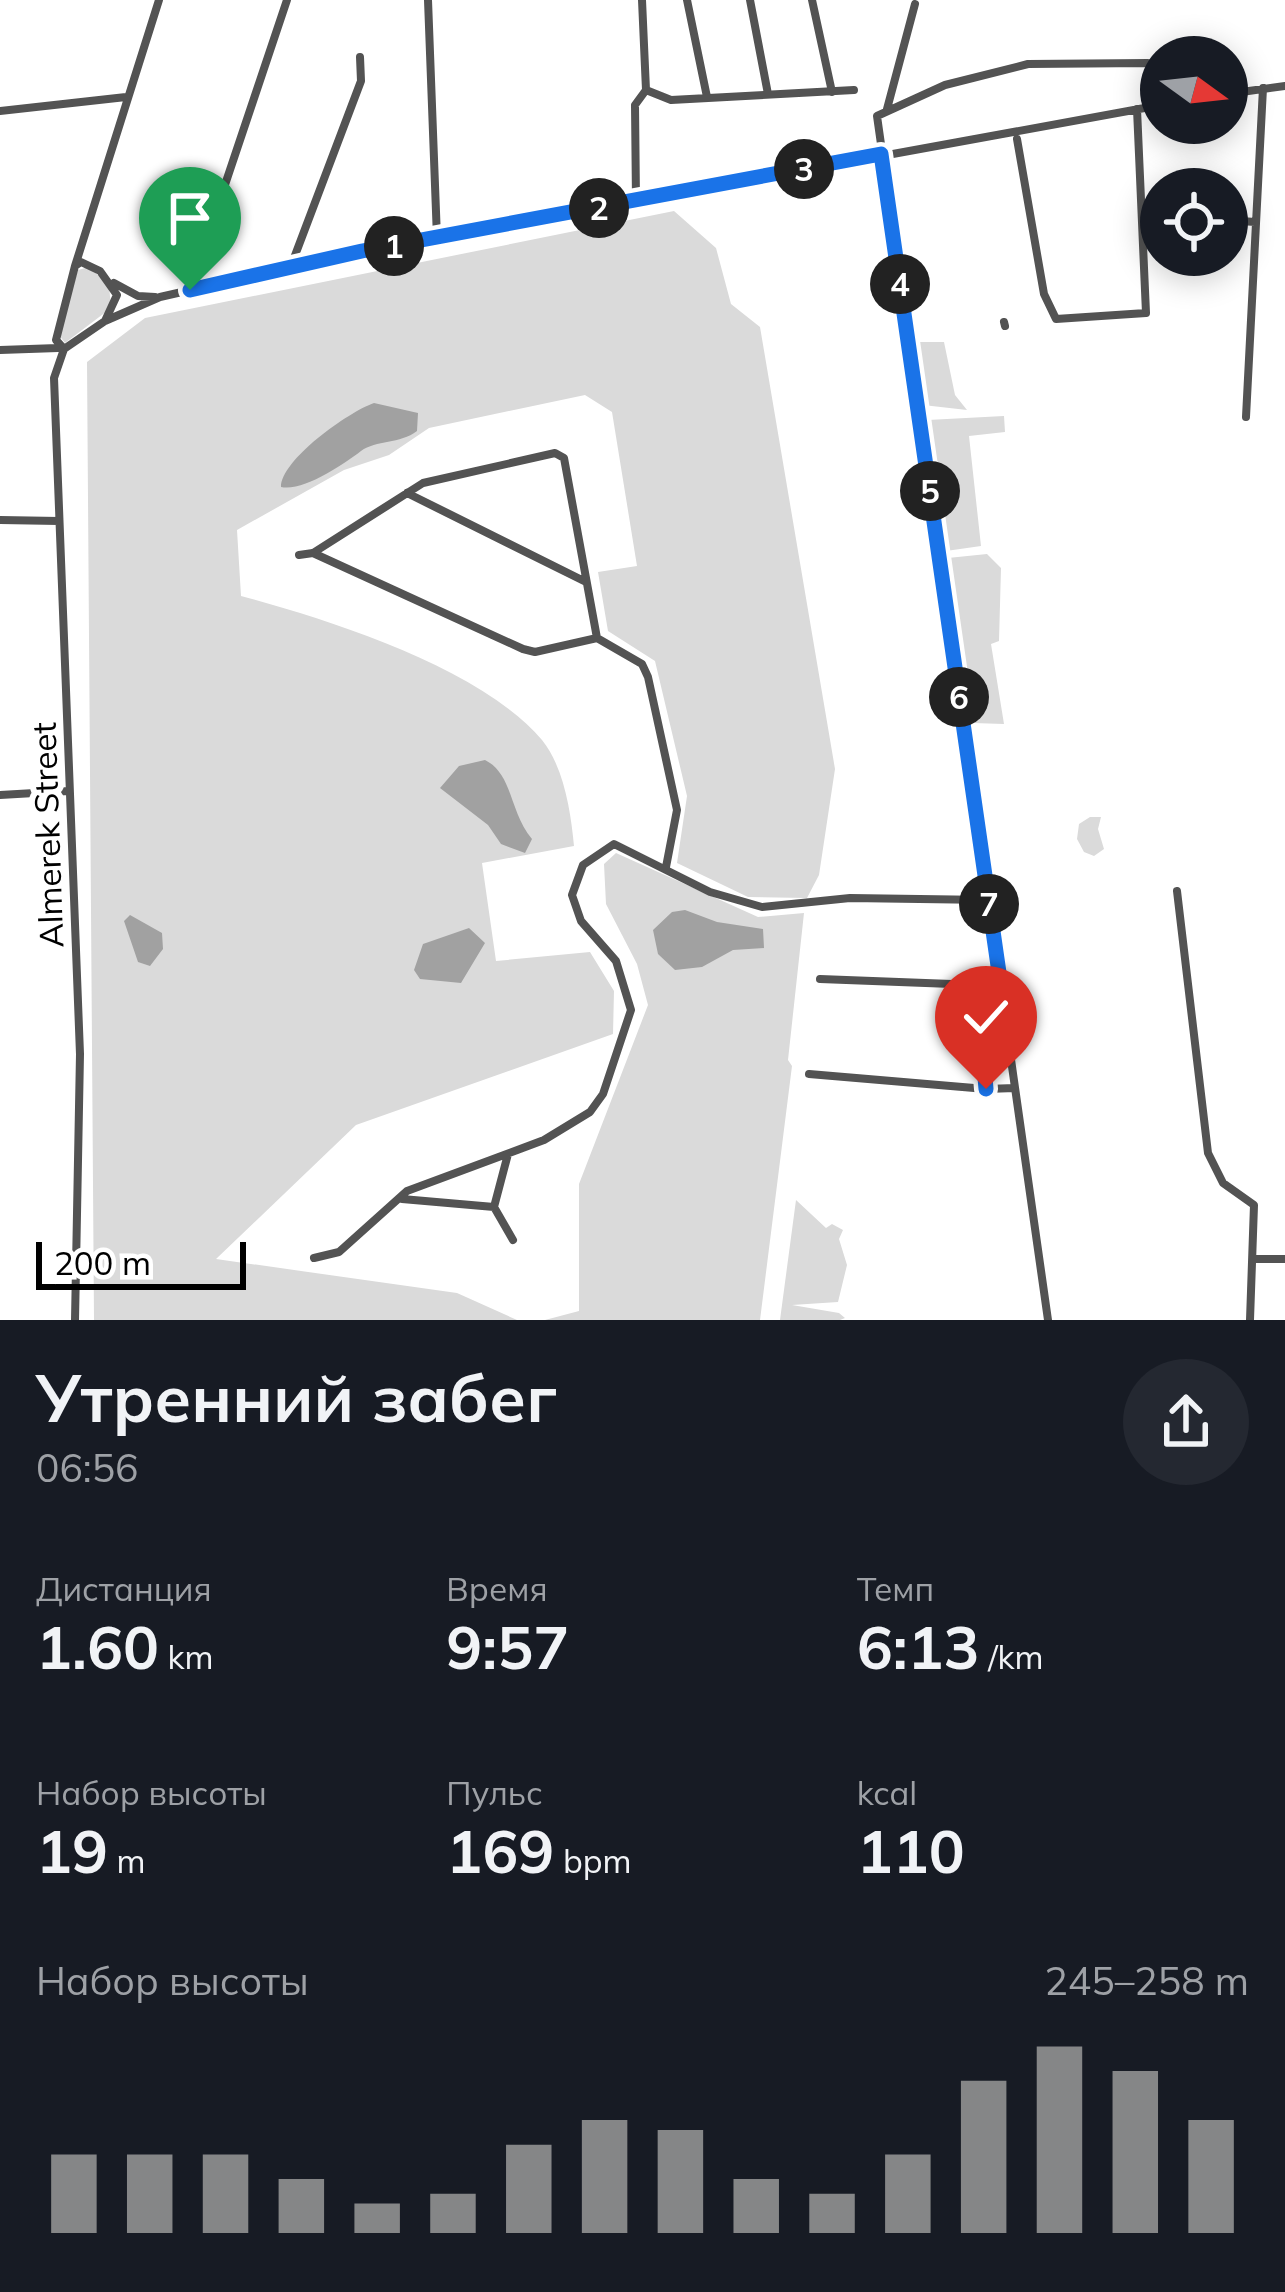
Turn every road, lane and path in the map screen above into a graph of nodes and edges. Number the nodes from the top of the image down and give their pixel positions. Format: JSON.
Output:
{"nodes":[{"id":1,"x":159,"y":0,"type":"edge"},
{"id":2,"x":286,"y":0,"type":"edge"},
{"id":3,"x":428,"y":0,"type":"edge"},
{"id":4,"x":642,"y":0,"type":"edge"},
{"id":5,"x":687,"y":0,"type":"edge"},
{"id":6,"x":750,"y":0,"type":"edge"},
{"id":7,"x":812,"y":0,"type":"edge"},
{"id":8,"x":915,"y":4,"type":"dead end"},
{"id":9,"x":360,"y":57,"type":"dead end"},
{"id":10,"x":1140,"y":63,"type":"edge"},
{"id":11,"x":1285,"y":86,"type":"edge"},
{"id":12,"x":1263,"y":88,"type":"junction"},
{"id":13,"x":646,"y":90,"type":"junction"},
{"id":14,"x":854,"y":90,"type":"dead end"},
{"id":15,"x":1248,"y":90,"type":"edge"},
{"id":16,"x":832,"y":93,"type":"junction"},
{"id":17,"x":768,"y":94,"type":"junction"},
{"id":18,"x":126,"y":97,"type":"junction"},
{"id":19,"x":707,"y":97,"type":"junction"},
{"id":20,"x":1140,"y":108,"type":"edge"},
{"id":21,"x":1137,"y":109,"type":"junction"},
{"id":22,"x":2,"y":111,"type":"edge"},
{"id":23,"x":887,"y":111,"type":"junction"},
{"id":24,"x":1017,"y":139,"type":"dead end"},
{"id":25,"x":881,"y":154,"type":"junction"},
{"id":26,"x":636,"y":201,"type":"junction"},
{"id":27,"x":1248,"y":222,"type":"edge"},
{"id":28,"x":1255,"y":223,"type":"junction"},
{"id":29,"x":86,"y":231,"type":"junction"},
{"id":30,"x":437,"y":238,"type":"junction"},
{"id":31,"x":75,"y":266,"type":"junction"},
{"id":32,"x":290,"y":268,"type":"junction"},
{"id":33,"x":100,"y":271,"type":"junction"},
{"id":34,"x":190,"y":290,"type":"junction"},
{"id":35,"x":160,"y":297,"type":"junction"},
{"id":36,"x":105,"y":321,"type":"junction"},
{"id":37,"x":62,"y":349,"type":"junction"},
{"id":38,"x":0,"y":350,"type":"edge"},
{"id":39,"x":1246,"y":417,"type":"dead end"},
{"id":40,"x":407,"y":493,"type":"junction"},
{"id":41,"x":0,"y":520,"type":"edge"},
{"id":42,"x":59,"y":521,"type":"junction"},
{"id":43,"x":313,"y":553,"type":"junction"},
{"id":44,"x":299,"y":555,"type":"dead end"},
{"id":45,"x":587,"y":583,"type":"junction"},
{"id":46,"x":597,"y":638,"type":"junction"},
{"id":47,"x":69,"y":791,"type":"junction"},
{"id":48,"x":0,"y":795,"type":"edge"},
{"id":49,"x":666,"y":868,"type":"junction"},
{"id":50,"x":1178,"y":891,"type":"dead end"},
{"id":51,"x":989,"y":900,"type":"junction"},
{"id":52,"x":820,"y":979,"type":"dead end"},
{"id":53,"x":1009,"y":1042,"type":"junction"},
{"id":54,"x":982,"y":1043,"type":"junction"},
{"id":55,"x":809,"y":1074,"type":"dead end"},
{"id":56,"x":1015,"y":1088,"type":"junction"},
{"id":57,"x":986,"y":1089,"type":"junction"},
{"id":58,"x":508,"y":1154,"type":"junction"},
{"id":59,"x":402,"y":1199,"type":"junction"},
{"id":60,"x":494,"y":1207,"type":"junction"},
{"id":61,"x":513,"y":1240,"type":"dead end"},
{"id":62,"x":314,"y":1258,"type":"dead end"},
{"id":63,"x":1253,"y":1259,"type":"junction"},
{"id":64,"x":1285,"y":1259,"type":"edge"},
{"id":65,"x":75,"y":1320,"type":"edge"},
{"id":66,"x":1048,"y":1320,"type":"edge"},
{"id":67,"x":1250,"y":1320,"type":"edge"}],
"edges":[{"from":1,"to":18,"type":"street","name":"Almerek Street"},
{"from":2,"to":34,"type":"street"},
{"from":3,"to":30,"type":"street"},
{"from":4,"to":13,"type":"street"},
{"from":5,"to":19,"type":"street"},
{"from":6,"to":17,"type":"street"},
{"from":7,"to":16,"type":"street"},
{"from":8,"to":23,"type":"street"},
{"from":9,"to":32,"type":"street"},
{"from":10,"to":23,"type":"street"},
{"from":11,"to":12,"type":"street"},
{"from":12,"to":15,"type":"street"},
{"from":12,"to":28,"type":"street"},
{"from":13,"to":19,"type":"street"},
{"from":13,"to":26,"type":"street"},
{"from":14,"to":16,"type":"street"},
{"from":16,"to":17,"type":"street"},
{"from":17,"to":19,"type":"street"},
{"from":18,"to":22,"type":"street"},
{"from":18,"to":29,"type":"street","name":"Almerek Street"},
{"from":20,"to":21,"type":"street"},
{"from":21,"to":24,"type":"street"},
{"from":21,"to":25,"type":"street"},
{"from":23,"to":25,"type":"street"},
{"from":25,"to":26,"type":"street"},
{"from":25,"to":51,"type":"street"},
{"from":26,"to":30,"type":"street"},
{"from":27,"to":28,"type":"street"},
{"from":28,"to":39,"type":"street"},
{"from":29,"to":31,"type":"street","name":"Almerek Street"},
{"from":29,"to":33,"type":"street"},
{"from":30,"to":32,"type":"street"},
{"from":31,"to":33,"type":"street"},
{"from":31,"to":37,"type":"street","name":"Almerek Street"},
{"from":32,"to":34,"type":"street"},
{"from":33,"to":35,"type":"street"},
{"from":33,"to":36,"type":"street"},
{"from":34,"to":35,"type":"street"},
{"from":35,"to":36,"type":"street"},
{"from":36,"to":37,"type":"street"},
{"from":37,"to":38,"type":"street"},
{"from":37,"to":42,"type":"street","name":"Almerek Street"},
{"from":40,"to":43,"type":"street"},
{"from":40,"to":45,"type":"street"},
{"from":40,"to":45,"type":"street"},
{"from":41,"to":42,"type":"street"},
{"from":42,"to":47,"type":"street","name":"Almerek Street"},
{"from":43,"to":44,"type":"street"},
{"from":43,"to":46,"type":"street"},
{"from":45,"to":46,"type":"street"},
{"from":46,"to":49,"type":"street"},
{"from":47,"to":48,"type":"street"},
{"from":47,"to":65,"type":"street","name":"Almerek Street"},
{"from":49,"to":51,"type":"street"},
{"from":49,"to":58,"type":"street"},
{"from":50,"to":63,"type":"street"},
{"from":51,"to":53,"type":"street"},
{"from":52,"to":54,"type":"street"},
{"from":53,"to":54,"type":"street"},
{"from":53,"to":56,"type":"street"},
{"from":54,"to":57,"type":"street"},
{"from":55,"to":57,"type":"street"},
{"from":56,"to":57,"type":"street"},
{"from":56,"to":66,"type":"street"},
{"from":58,"to":59,"type":"street"},
{"from":58,"to":60,"type":"street"},
{"from":59,"to":60,"type":"street"},
{"from":59,"to":62,"type":"street"},
{"from":60,"to":61,"type":"street"},
{"from":63,"to":64,"type":"street"},
{"from":63,"to":67,"type":"street"}]}
